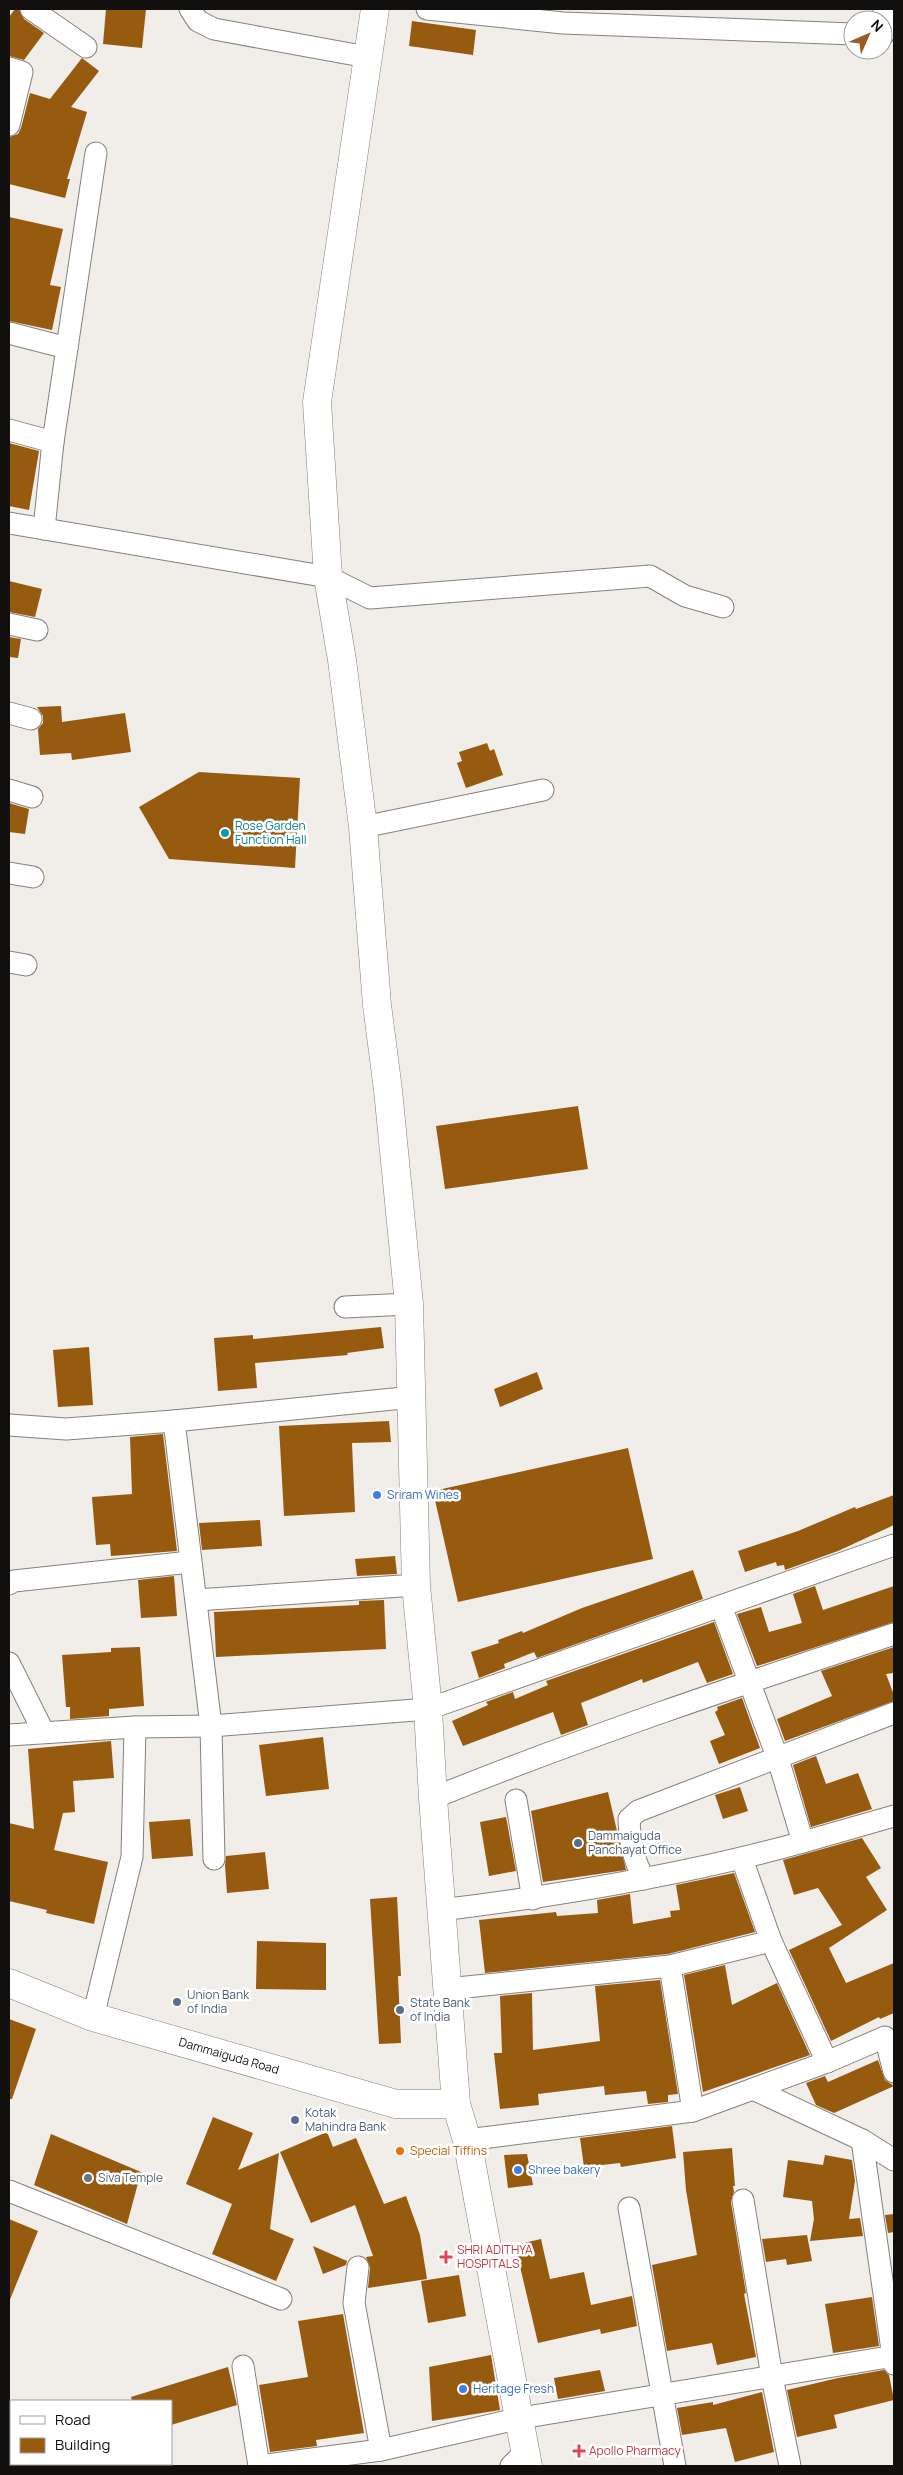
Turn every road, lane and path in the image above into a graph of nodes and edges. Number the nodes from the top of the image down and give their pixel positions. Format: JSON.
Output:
{"nodes":[{"id":1,"x":31,"y":9,"type":"edge"},
{"id":2,"x":190,"y":9,"type":"edge"},
{"id":3,"x":375,"y":9,"type":"edge"},
{"id":4,"x":427,"y":9,"type":"edge"},
{"id":5,"x":564,"y":16,"type":"edge"},
{"id":6,"x":843,"y":33,"type":"edge"},
{"id":7,"x":86,"y":47,"type":"dead end"},
{"id":8,"x":367,"y":57,"type":"junction"},
{"id":9,"x":9,"y":68,"type":"edge"},
{"id":10,"x":9,"y":125,"type":"edge"},
{"id":11,"x":96,"y":154,"type":"dead end"},
{"id":12,"x":9,"y":333,"type":"edge"},
{"id":13,"x":67,"y":348,"type":"junction"},
{"id":14,"x":9,"y":430,"type":"edge"},
{"id":15,"x":53,"y":442,"type":"junction"},
{"id":16,"x":9,"y":523,"type":"edge"},
{"id":17,"x":44,"y":529,"type":"junction"},
{"id":18,"x":328,"y":577,"type":"junction"},
{"id":19,"x":723,"y":607,"type":"dead end"},
{"id":20,"x":9,"y":624,"type":"edge"},
{"id":21,"x":37,"y":630,"type":"dead end"},
{"id":22,"x":9,"y":713,"type":"edge"},
{"id":23,"x":31,"y":719,"type":"dead end"},
{"id":24,"x":9,"y":790,"type":"edge"},
{"id":25,"x":543,"y":790,"type":"dead end"},
{"id":26,"x":32,"y":797,"type":"dead end"},
{"id":27,"x":363,"y":827,"type":"junction"},
{"id":28,"x":9,"y":872,"type":"edge"},
{"id":29,"x":33,"y":877,"type":"dead end"},
{"id":30,"x":409,"y":1304,"type":"junction"},
{"id":31,"x":345,"y":1307,"type":"dead end"},
{"id":32,"x":413,"y":1397,"type":"junction"},
{"id":33,"x":174,"y":1421,"type":"junction"},
{"id":34,"x":9,"y":1425,"type":"edge"},
{"id":35,"x":894,"y":1545,"type":"edge"},
{"id":36,"x":190,"y":1562,"type":"junction"},
{"id":37,"x":9,"y":1584,"type":"edge"},
{"id":38,"x":416,"y":1585,"type":"junction"},
{"id":39,"x":196,"y":1600,"type":"junction"},
{"id":40,"x":721,"y":1606,"type":"junction"},
{"id":41,"x":894,"y":1634,"type":"edge"},
{"id":42,"x":9,"y":1663,"type":"edge"},
{"id":43,"x":748,"y":1682,"type":"junction"},
{"id":44,"x":428,"y":1709,"type":"junction"},
{"id":45,"x":894,"y":1713,"type":"edge"},
{"id":46,"x":210,"y":1726,"type":"junction"},
{"id":47,"x":136,"y":1727,"type":"junction"},
{"id":48,"x":43,"y":1731,"type":"junction"},
{"id":49,"x":9,"y":1735,"type":"edge"},
{"id":50,"x":778,"y":1759,"type":"junction"},
{"id":51,"x":432,"y":1798,"type":"junction"},
{"id":52,"x":516,"y":1800,"type":"dead end"},
{"id":53,"x":894,"y":1816,"type":"edge"},
{"id":54,"x":803,"y":1842,"type":"junction"},
{"id":55,"x":214,"y":1859,"type":"dead end"},
{"id":56,"x":742,"y":1859,"type":"junction"},
{"id":57,"x":644,"y":1879,"type":"junction"},
{"id":58,"x":533,"y":1899,"type":"junction"},
{"id":59,"x":441,"y":1910,"type":"junction"},
{"id":60,"x":771,"y":1940,"type":"junction"},
{"id":61,"x":670,"y":1966,"type":"junction"},
{"id":62,"x":9,"y":1983,"type":"edge"},
{"id":63,"x":447,"y":1989,"type":"junction"},
{"id":64,"x":93,"y":2017,"type":"junction"},
{"id":65,"x":889,"y":2035,"type":"edge"},
{"id":66,"x":827,"y":2062,"type":"junction"},
{"id":67,"x":894,"y":2072,"type":"edge"},
{"id":68,"x":753,"y":2089,"type":"junction"},
{"id":69,"x":456,"y":2104,"type":"junction"},
{"id":70,"x":693,"y":2111,"type":"junction"},
{"id":71,"x":467,"y":2140,"type":"junction"},
{"id":72,"x":862,"y":2140,"type":"junction"},
{"id":73,"x":894,"y":2160,"type":"edge"},
{"id":74,"x":9,"y":2191,"type":"edge"},
{"id":75,"x":743,"y":2200,"type":"dead end"},
{"id":76,"x":629,"y":2208,"type":"dead end"},
{"id":77,"x":358,"y":2267,"type":"dead end"},
{"id":78,"x":281,"y":2299,"type":"dead end"},
{"id":79,"x":894,"y":2359,"type":"edge"},
{"id":80,"x":243,"y":2366,"type":"dead end"},
{"id":81,"x":772,"y":2377,"type":"junction"},
{"id":82,"x":661,"y":2396,"type":"junction"},
{"id":83,"x":521,"y":2418,"type":"junction"},
{"id":84,"x":381,"y":2450,"type":"junction"},
{"id":85,"x":522,"y":2461,"type":"edge"},
{"id":86,"x":259,"y":2466,"type":"edge"},
{"id":87,"x":675,"y":2466,"type":"edge"},
{"id":88,"x":790,"y":2466,"type":"edge"}],
"edges":[{"from":1,"to":7,"type":"street"},
{"from":2,"to":8,"type":"street"},
{"from":3,"to":8,"type":"street"},
{"from":4,"to":5,"type":"street"},
{"from":5,"to":6,"type":"street"},
{"from":8,"to":18,"type":"street"},
{"from":9,"to":10,"type":"street"},
{"from":11,"to":13,"type":"street"},
{"from":12,"to":13,"type":"street"},
{"from":13,"to":15,"type":"street"},
{"from":14,"to":15,"type":"street"},
{"from":15,"to":17,"type":"street"},
{"from":16,"to":17,"type":"street"},
{"from":17,"to":18,"type":"street"},
{"from":18,"to":19,"type":"street"},
{"from":18,"to":27,"type":"street"},
{"from":20,"to":21,"type":"street"},
{"from":22,"to":23,"type":"street"},
{"from":24,"to":26,"type":"street"},
{"from":25,"to":27,"type":"street"},
{"from":27,"to":30,"type":"street"},
{"from":28,"to":29,"type":"street"},
{"from":30,"to":31,"type":"street"},
{"from":30,"to":32,"type":"street"},
{"from":32,"to":33,"type":"street"},
{"from":32,"to":38,"type":"street"},
{"from":33,"to":34,"type":"street"},
{"from":33,"to":36,"type":"street"},
{"from":35,"to":40,"type":"street"},
{"from":36,"to":37,"type":"street"},
{"from":36,"to":39,"type":"street"},
{"from":38,"to":39,"type":"street"},
{"from":38,"to":44,"type":"street"},
{"from":39,"to":46,"type":"street"},
{"from":40,"to":43,"type":"street"},
{"from":40,"to":44,"type":"street"},
{"from":41,"to":43,"type":"street"},
{"from":42,"to":48,"type":"street"},
{"from":43,"to":50,"type":"street"},
{"from":43,"to":51,"type":"street"},
{"from":44,"to":46,"type":"street"},
{"from":44,"to":51,"type":"street"},
{"from":45,"to":50,"type":"street"},
{"from":46,"to":47,"type":"street"},
{"from":46,"to":55,"type":"street"},
{"from":47,"to":48,"type":"street"},
{"from":47,"to":64,"type":"street"},
{"from":48,"to":49,"type":"street"},
{"from":50,"to":54,"type":"street"},
{"from":50,"to":57,"type":"street"},
{"from":51,"to":59,"type":"street"},
{"from":52,"to":58,"type":"street"},
{"from":53,"to":54,"type":"street"},
{"from":54,"to":56,"type":"street"},
{"from":56,"to":57,"type":"street"},
{"from":56,"to":60,"type":"street"},
{"from":57,"to":58,"type":"street"},
{"from":58,"to":59,"type":"street"},
{"from":59,"to":63,"type":"street"},
{"from":60,"to":61,"type":"street"},
{"from":60,"to":66,"type":"street"},
{"from":61,"to":63,"type":"street"},
{"from":61,"to":70,"type":"street"},
{"from":62,"to":64,"type":"street","name":"Dammaiguda Road"},
{"from":63,"to":69,"type":"street"},
{"from":64,"to":69,"type":"street","name":"Dammaiguda Road"},
{"from":65,"to":66,"type":"street"},
{"from":65,"to":67,"type":"street"},
{"from":66,"to":68,"type":"street"},
{"from":68,"to":70,"type":"street"},
{"from":68,"to":72,"type":"street"},
{"from":69,"to":71,"type":"street"},
{"from":70,"to":71,"type":"street"},
{"from":71,"to":83,"type":"street"},
{"from":72,"to":73,"type":"street"},
{"from":72,"to":79,"type":"street"},
{"from":74,"to":78,"type":"street"},
{"from":75,"to":81,"type":"street"},
{"from":76,"to":82,"type":"street"},
{"from":77,"to":84,"type":"street"},
{"from":79,"to":81,"type":"street"},
{"from":80,"to":86,"type":"street"},
{"from":81,"to":82,"type":"street"},
{"from":81,"to":88,"type":"street"},
{"from":82,"to":83,"type":"street"},
{"from":82,"to":87,"type":"street"},
{"from":83,"to":84,"type":"street"},
{"from":83,"to":85,"type":"street"},
{"from":84,"to":86,"type":"street"}]}
